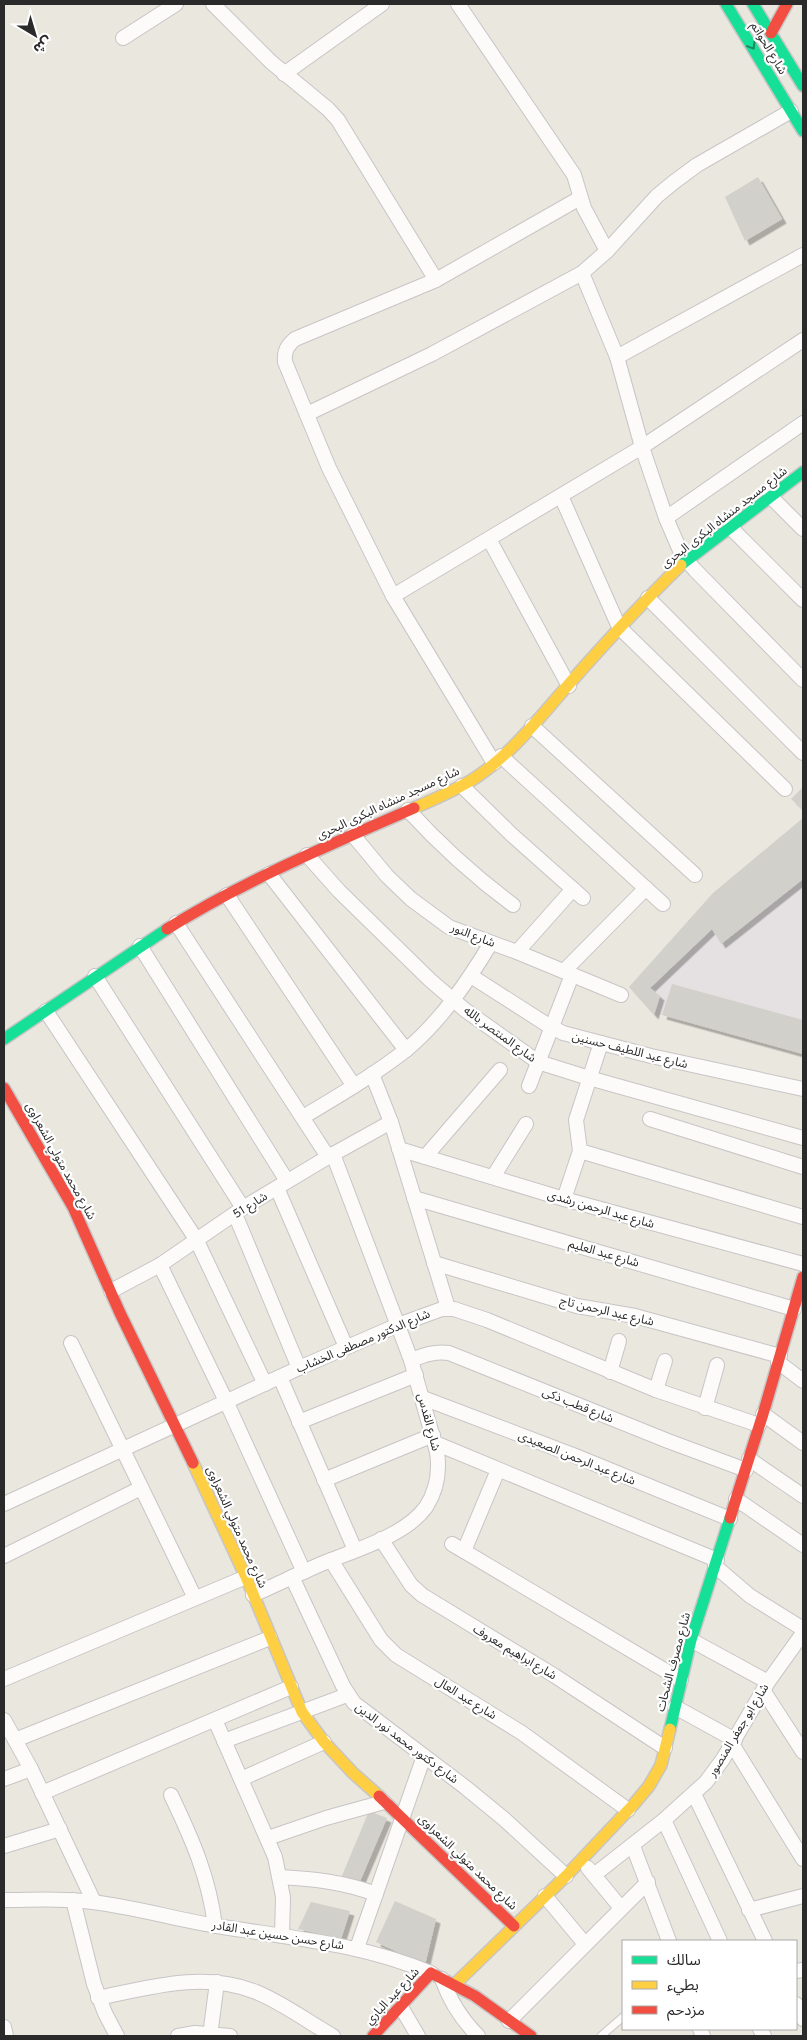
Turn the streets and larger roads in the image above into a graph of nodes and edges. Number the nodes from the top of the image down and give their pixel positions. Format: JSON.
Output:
{"nodes":[{"id":1,"x":176,"y":4,"type":"edge"},
{"id":2,"x":213,"y":4,"type":"edge"},
{"id":3,"x":382,"y":4,"type":"edge"},
{"id":4,"x":458,"y":4,"type":"edge"},
{"id":5,"x":726,"y":4,"type":"edge"},
{"id":6,"x":753,"y":4,"type":"edge"},
{"id":7,"x":787,"y":4,"type":"edge"},
{"id":8,"x":771,"y":33,"type":"junction"},
{"id":9,"x":123,"y":38,"type":"dead end"},
{"id":10,"x":284,"y":74,"type":"junction"},
{"id":11,"x":803,"y":86,"type":"edge"},
{"id":12,"x":791,"y":111,"type":"junction"},
{"id":13,"x":803,"y":131,"type":"edge"},
{"id":14,"x":580,"y":198,"type":"junction"},
{"id":15,"x":607,"y":251,"type":"junction"},
{"id":16,"x":803,"y":255,"type":"edge"},
{"id":17,"x":582,"y":273,"type":"junction"},
{"id":18,"x":436,"y":280,"type":"junction"},
{"id":19,"x":803,"y":340,"type":"edge"},
{"id":20,"x":616,"y":357,"type":"junction"},
{"id":21,"x":307,"y":414,"type":"junction"},
{"id":22,"x":803,"y":424,"type":"edge"},
{"id":23,"x":642,"y":447,"type":"junction"},
{"id":24,"x":803,"y":472,"type":"edge"},
{"id":25,"x":561,"y":496,"type":"junction"},
{"id":26,"x":770,"y":496,"type":"junction"},
{"id":27,"x":666,"y":518,"type":"junction"},
{"id":28,"x":730,"y":527,"type":"junction"},
{"id":29,"x":803,"y":529,"type":"edge"},
{"id":30,"x":489,"y":539,"type":"junction"},
{"id":31,"x":686,"y":560,"type":"junction"},
{"id":32,"x":393,"y":596,"type":"junction"},
{"id":33,"x":648,"y":598,"type":"junction"},
{"id":34,"x":803,"y":600,"type":"edge"},
{"id":35,"x":619,"y":628,"type":"junction"},
{"id":36,"x":803,"y":680,"type":"edge"},
{"id":37,"x":569,"y":686,"type":"junction"},
{"id":38,"x":532,"y":726,"type":"junction"},
{"id":39,"x":803,"y":753,"type":"edge"},
{"id":40,"x":498,"y":760,"type":"junction"},
{"id":41,"x":462,"y":786,"type":"junction"},
{"id":42,"x":785,"y":788,"type":"dead end"},
{"id":43,"x":408,"y":810,"type":"junction"},
{"id":44,"x":353,"y":835,"type":"junction"},
{"id":45,"x":307,"y":855,"type":"junction"},
{"id":46,"x":269,"y":874,"type":"junction"},
{"id":47,"x":695,"y":875,"type":"dead end"},
{"id":48,"x":646,"y":888,"type":"junction"},
{"id":49,"x":227,"y":895,"type":"junction"},
{"id":50,"x":513,"y":904,"type":"dead end"},
{"id":51,"x":663,"y":904,"type":"dead end"},
{"id":52,"x":176,"y":923,"type":"junction"},
{"id":53,"x":491,"y":943,"type":"junction"},
{"id":54,"x":140,"y":946,"type":"junction"},
{"id":55,"x":518,"y":952,"type":"junction"},
{"id":56,"x":568,"y":973,"type":"junction"},
{"id":57,"x":95,"y":976,"type":"junction"},
{"id":58,"x":471,"y":976,"type":"junction"},
{"id":59,"x":621,"y":995,"type":"dead end"},
{"id":60,"x":453,"y":1000,"type":"junction"},
{"id":61,"x":46,"y":1011,"type":"junction"},
{"id":62,"x":552,"y":1028,"type":"junction"},
{"id":63,"x":4,"y":1039,"type":"edge"},
{"id":64,"x":600,"y":1043,"type":"junction"},
{"id":65,"x":406,"y":1050,"type":"junction"},
{"id":66,"x":538,"y":1062,"type":"junction"},
{"id":67,"x":500,"y":1070,"type":"dead end"},
{"id":68,"x":372,"y":1074,"type":"junction"},
{"id":69,"x":589,"y":1078,"type":"junction"},
{"id":70,"x":354,"y":1086,"type":"junction"},
{"id":71,"x":529,"y":1086,"type":"dead end"},
{"id":72,"x":4,"y":1088,"type":"edge"},
{"id":73,"x":803,"y":1089,"type":"edge"},
{"id":74,"x":303,"y":1117,"type":"junction"},
{"id":75,"x":650,"y":1119,"type":"dead end"},
{"id":76,"x":391,"y":1122,"type":"junction"},
{"id":77,"x":526,"y":1124,"type":"dead end"},
{"id":78,"x":803,"y":1138,"type":"edge"},
{"id":79,"x":399,"y":1149,"type":"junction"},
{"id":80,"x":580,"y":1151,"type":"junction"},
{"id":81,"x":330,"y":1155,"type":"junction"},
{"id":82,"x":425,"y":1157,"type":"junction"},
{"id":83,"x":803,"y":1167,"type":"edge"},
{"id":84,"x":493,"y":1177,"type":"junction"},
{"id":85,"x":282,"y":1185,"type":"junction"},
{"id":86,"x":414,"y":1198,"type":"junction"},
{"id":87,"x":564,"y":1199,"type":"junction"},
{"id":88,"x":239,"y":1211,"type":"junction"},
{"id":89,"x":803,"y":1217,"type":"edge"},
{"id":90,"x":196,"y":1239,"type":"junction"},
{"id":91,"x":434,"y":1263,"type":"junction"},
{"id":92,"x":803,"y":1264,"type":"edge"},
{"id":93,"x":160,"y":1265,"type":"junction"},
{"id":94,"x":803,"y":1279,"type":"edge"},
{"id":95,"x":111,"y":1291,"type":"junction"},
{"id":96,"x":448,"y":1308,"type":"junction"},
{"id":97,"x":796,"y":1317,"type":"edge"},
{"id":98,"x":398,"y":1325,"type":"junction"},
{"id":99,"x":619,"y":1341,"type":"dead end"},
{"id":100,"x":71,"y":1343,"type":"dead end"},
{"id":101,"x":346,"y":1348,"type":"junction"},
{"id":102,"x":779,"y":1359,"type":"junction"},
{"id":103,"x":411,"y":1360,"type":"junction"},
{"id":104,"x":665,"y":1361,"type":"dead end"},
{"id":105,"x":717,"y":1365,"type":"dead end"},
{"id":106,"x":299,"y":1368,"type":"junction"},
{"id":107,"x":610,"y":1372,"type":"junction"},
{"id":108,"x":416,"y":1375,"type":"junction"},
{"id":109,"x":280,"y":1377,"type":"junction"},
{"id":110,"x":803,"y":1381,"type":"edge"},
{"id":111,"x":265,"y":1384,"type":"junction"},
{"id":112,"x":656,"y":1390,"type":"junction"},
{"id":113,"x":423,"y":1398,"type":"junction"},
{"id":114,"x":226,"y":1401,"type":"junction"},
{"id":115,"x":705,"y":1408,"type":"junction"},
{"id":116,"x":761,"y":1420,"type":"junction"},
{"id":117,"x":299,"y":1422,"type":"junction"},
{"id":118,"x":175,"y":1424,"type":"junction"},
{"id":119,"x":434,"y":1439,"type":"junction"},
{"id":120,"x":803,"y":1443,"type":"edge"},
{"id":121,"x":122,"y":1448,"type":"junction"},
{"id":122,"x":747,"y":1465,"type":"junction"},
{"id":123,"x":498,"y":1470,"type":"junction"},
{"id":124,"x":324,"y":1480,"type":"junction"},
{"id":125,"x":141,"y":1488,"type":"junction"},
{"id":126,"x":803,"y":1496,"type":"edge"},
{"id":127,"x":736,"y":1499,"type":"junction"},
{"id":128,"x":4,"y":1504,"type":"edge"},
{"id":129,"x":730,"y":1519,"type":"junction"},
{"id":130,"x":381,"y":1539,"type":"junction"},
{"id":131,"x":803,"y":1545,"type":"edge"},
{"id":132,"x":355,"y":1550,"type":"junction"},
{"id":133,"x":4,"y":1556,"type":"edge"},
{"id":134,"x":332,"y":1560,"type":"junction"},
{"id":135,"x":716,"y":1563,"type":"junction"},
{"id":136,"x":298,"y":1574,"type":"junction"},
{"id":137,"x":246,"y":1577,"type":"junction"},
{"id":138,"x":253,"y":1595,"type":"junction"},
{"id":139,"x":195,"y":1598,"type":"junction"},
{"id":140,"x":803,"y":1631,"type":"edge"},
{"id":141,"x":270,"y":1638,"type":"junction"},
{"id":142,"x":691,"y":1640,"type":"junction"},
{"id":143,"x":4,"y":1679,"type":"edge"},
{"id":144,"x":681,"y":1680,"type":"junction"},
{"id":145,"x":765,"y":1686,"type":"junction"},
{"id":146,"x":291,"y":1687,"type":"junction"},
{"id":147,"x":347,"y":1695,"type":"junction"},
{"id":148,"x":675,"y":1707,"type":"junction"},
{"id":149,"x":302,"y":1712,"type":"junction"},
{"id":150,"x":4,"y":1720,"type":"edge"},
{"id":151,"x":215,"y":1720,"type":"junction"},
{"id":152,"x":15,"y":1740,"type":"junction"},
{"id":153,"x":224,"y":1741,"type":"junction"},
{"id":154,"x":324,"y":1742,"type":"junction"},
{"id":155,"x":733,"y":1742,"type":"junction"},
{"id":156,"x":665,"y":1748,"type":"junction"},
{"id":157,"x":803,"y":1752,"type":"edge"},
{"id":158,"x":424,"y":1756,"type":"junction"},
{"id":159,"x":31,"y":1769,"type":"junction"},
{"id":160,"x":4,"y":1779,"type":"edge"},
{"id":161,"x":241,"y":1779,"type":"junction"},
{"id":162,"x":42,"y":1793,"type":"junction"},
{"id":163,"x":694,"y":1794,"type":"junction"},
{"id":164,"x":171,"y":1795,"type":"dead end"},
{"id":165,"x":384,"y":1802,"type":"junction"},
{"id":166,"x":628,"y":1810,"type":"junction"},
{"id":167,"x":403,"y":1818,"type":"junction"},
{"id":168,"x":664,"y":1820,"type":"junction"},
{"id":169,"x":60,"y":1828,"type":"junction"},
{"id":170,"x":268,"y":1838,"type":"junction"},
{"id":171,"x":4,"y":1846,"type":"edge"},
{"id":172,"x":634,"y":1846,"type":"junction"},
{"id":173,"x":803,"y":1859,"type":"edge"},
{"id":174,"x":582,"y":1860,"type":"junction"},
{"id":175,"x":566,"y":1876,"type":"junction"},
{"id":176,"x":594,"y":1876,"type":"junction"},
{"id":177,"x":280,"y":1877,"type":"junction"},
{"id":178,"x":648,"y":1882,"type":"junction"},
{"id":179,"x":376,"y":1894,"type":"junction"},
{"id":180,"x":545,"y":1896,"type":"junction"},
{"id":181,"x":803,"y":1896,"type":"edge"},
{"id":182,"x":4,"y":1900,"type":"edge"},
{"id":183,"x":72,"y":1900,"type":"junction"},
{"id":184,"x":94,"y":1902,"type":"junction"},
{"id":185,"x":621,"y":1908,"type":"junction"},
{"id":186,"x":749,"y":1910,"type":"junction"},
{"id":187,"x":215,"y":1926,"type":"junction"},
{"id":188,"x":514,"y":1926,"type":"junction"},
{"id":189,"x":282,"y":1936,"type":"junction"},
{"id":190,"x":669,"y":1940,"type":"edge"},
{"id":191,"x":720,"y":1940,"type":"edge"},
{"id":192,"x":764,"y":1940,"type":"edge"},
{"id":193,"x":586,"y":1944,"type":"junction"},
{"id":194,"x":357,"y":1948,"type":"junction"},
{"id":195,"x":443,"y":1979,"type":"junction"},
{"id":196,"x":217,"y":1982,"type":"junction"},
{"id":197,"x":98,"y":1998,"type":"junction"},
{"id":198,"x":797,"y":2006,"type":"edge"},
{"id":199,"x":401,"y":2007,"type":"junction"},
{"id":200,"x":803,"y":2019,"type":"edge"},
{"id":201,"x":509,"y":2020,"type":"junction"},
{"id":202,"x":4,"y":2027,"type":"edge"},
{"id":203,"x":210,"y":2035,"type":"edge"},
{"id":204,"x":6,"y":2036,"type":"edge"},
{"id":205,"x":117,"y":2036,"type":"edge"},
{"id":206,"x":178,"y":2036,"type":"edge"},
{"id":207,"x":230,"y":2036,"type":"edge"},
{"id":208,"x":333,"y":2036,"type":"edge"},
{"id":209,"x":373,"y":2036,"type":"edge"},
{"id":210,"x":418,"y":2036,"type":"edge"},
{"id":211,"x":478,"y":2036,"type":"edge"},
{"id":212,"x":531,"y":2036,"type":"edge"}],
"edges":[{"from":1,"to":9,"type":"street"},
{"from":2,"to":10,"type":"street"},
{"from":3,"to":10,"type":"street"},
{"from":4,"to":14,"type":"street"},
{"from":5,"to":12,"type":"street","name":"شارع الحواتم","one_way":true},
{"from":6,"to":8,"type":"street","name":"شارع الحواتم"},
{"from":7,"to":8,"type":"street"},
{"from":8,"to":11,"type":"street","name":"شارع الحواتم"},
{"from":10,"to":18,"type":"street"},
{"from":12,"to":13,"type":"street","name":"شارع الحواتم"},
{"from":12,"to":15,"type":"street"},
{"from":14,"to":15,"type":"street"},
{"from":14,"to":18,"type":"street"},
{"from":15,"to":17,"type":"street"},
{"from":16,"to":20,"type":"street"},
{"from":17,"to":20,"type":"street"},
{"from":17,"to":21,"type":"street"},
{"from":18,"to":21,"type":"street"},
{"from":19,"to":23,"type":"street"},
{"from":20,"to":23,"type":"street"},
{"from":21,"to":32,"type":"street"},
{"from":22,"to":27,"type":"street"},
{"from":23,"to":25,"type":"street"},
{"from":23,"to":27,"type":"street"},
{"from":24,"to":26,"type":"street","name":"شارع مسجد منشاه البكرى البحرى"},
{"from":25,"to":30,"type":"street"},
{"from":25,"to":35,"type":"street"},
{"from":26,"to":28,"type":"street","name":"شارع مسجد منشاه البكرى البحرى"},
{"from":26,"to":29,"type":"street"},
{"from":27,"to":31,"type":"street"},
{"from":28,"to":31,"type":"street","name":"شارع مسجد منشاه البكرى البحرى"},
{"from":28,"to":34,"type":"street"},
{"from":30,"to":32,"type":"street"},
{"from":30,"to":37,"type":"street"},
{"from":31,"to":33,"type":"street","name":"شارع مسجد منشاه البكرى البحرى"},
{"from":31,"to":36,"type":"street"},
{"from":32,"to":40,"type":"street"},
{"from":33,"to":35,"type":"street","name":"شارع مسجد منشاه البكرى البحرى"},
{"from":33,"to":39,"type":"street"},
{"from":35,"to":37,"type":"street","name":"شارع مسجد منشاه البكرى البحرى"},
{"from":35,"to":42,"type":"street"},
{"from":37,"to":38,"type":"street","name":"شارع مسجد منشاه البكرى البحرى"},
{"from":38,"to":40,"type":"street","name":"شارع مسجد منشاه البكرى البحرى"},
{"from":38,"to":47,"type":"street"},
{"from":40,"to":41,"type":"street","name":"شارع مسجد منشاه البكرى البحرى"},
{"from":40,"to":48,"type":"street"},
{"from":41,"to":43,"type":"street","name":"شارع مسجد منشاه البكرى البحرى"},
{"from":41,"to":55,"type":"street"},
{"from":43,"to":44,"type":"street","name":"شارع مسجد منشاه البكرى البحرى"},
{"from":43,"to":50,"type":"street"},
{"from":44,"to":45,"type":"street","name":"شارع مسجد منشاه البكرى البحرى"},
{"from":44,"to":53,"type":"street","name":"شارع النور"},
{"from":45,"to":46,"type":"street","name":"شارع مسجد منشاه البكرى البحرى"},
{"from":45,"to":60,"type":"street","name":"شارع المنتصر بالله"},
{"from":46,"to":49,"type":"street","name":"شارع مسجد منشاه البكرى البحرى"},
{"from":46,"to":65,"type":"street"},
{"from":48,"to":51,"type":"street"},
{"from":48,"to":56,"type":"street"},
{"from":49,"to":52,"type":"street","name":"شارع مسجد منشاه البكرى البحرى"},
{"from":49,"to":70,"type":"street"},
{"from":52,"to":54,"type":"street","name":"شارع مسجد منشاه البكرى البحرى"},
{"from":52,"to":74,"type":"street","name":"شارع القدس"},
{"from":53,"to":55,"type":"street","name":"شارع النور"},
{"from":53,"to":58,"type":"street"},
{"from":54,"to":57,"type":"street","name":"شارع مسجد منشاه البكرى البحرى"},
{"from":54,"to":85,"type":"street"},
{"from":55,"to":56,"type":"street","name":"شارع النور"},
{"from":56,"to":59,"type":"street","name":"شارع النور"},
{"from":56,"to":62,"type":"street"},
{"from":57,"to":61,"type":"street","name":"شارع مسجد منشاه البكرى البحرى"},
{"from":57,"to":88,"type":"street"},
{"from":58,"to":60,"type":"street"},
{"from":58,"to":62,"type":"street","name":"شارع عبد اللطيف حسنين"},
{"from":60,"to":65,"type":"street"},
{"from":60,"to":66,"type":"street","name":"شارع المنتصر بالله"},
{"from":61,"to":63,"type":"street","name":"شارع مسجد منشاه البكرى البحرى"},
{"from":61,"to":90,"type":"street"},
{"from":62,"to":64,"type":"street","name":"شارع عبد اللطيف حسنين"},
{"from":62,"to":66,"type":"street"},
{"from":64,"to":69,"type":"street"},
{"from":64,"to":73,"type":"street","name":"شارع عبد اللطيف حسنين"},
{"from":65,"to":68,"type":"street"},
{"from":66,"to":69,"type":"street","name":"شارع المنتصر بالله"},
{"from":66,"to":71,"type":"street"},
{"from":67,"to":82,"type":"street"},
{"from":68,"to":70,"type":"street"},
{"from":68,"to":76,"type":"street"},
{"from":69,"to":78,"type":"street","name":"شارع المنتصر بالله"},
{"from":69,"to":80,"type":"street"},
{"from":70,"to":74,"type":"street"},
{"from":72,"to":95,"type":"street","name":"شارع محمد متولي الشعراوى"},
{"from":74,"to":81,"type":"street","name":"شارع القدس"},
{"from":75,"to":83,"type":"street"},
{"from":76,"to":79,"type":"street"},
{"from":76,"to":81,"type":"street","name":"شارع 51"},
{"from":77,"to":84,"type":"street"},
{"from":79,"to":82,"type":"street","name":"شارع عبد الرحمن رشدى"},
{"from":79,"to":86,"type":"street"},
{"from":80,"to":87,"type":"street"},
{"from":80,"to":89,"type":"street"},
{"from":81,"to":85,"type":"street","name":"شارع 51"},
{"from":81,"to":98,"type":"street","name":"شارع القدس"},
{"from":82,"to":84,"type":"street","name":"شارع عبد الرحمن رشدى"},
{"from":84,"to":87,"type":"street","name":"شارع عبد الرحمن رشدى"},
{"from":85,"to":88,"type":"street","name":"شارع 51"},
{"from":85,"to":101,"type":"street"},
{"from":86,"to":91,"type":"street"},
{"from":86,"to":97,"type":"street","name":"شارع عبد العليم"},
{"from":87,"to":92,"type":"street","name":"شارع عبد الرحمن رشدى"},
{"from":88,"to":90,"type":"street","name":"شارع 51"},
{"from":88,"to":106,"type":"street"},
{"from":90,"to":93,"type":"street","name":"شارع 51"},
{"from":90,"to":111,"type":"street"},
{"from":91,"to":96,"type":"street"},
{"from":91,"to":102,"type":"street","name":"شارع عبد الرحمن تاج"},
{"from":93,"to":95,"type":"street","name":"شارع 51"},
{"from":93,"to":114,"type":"street","name":"شارع دكتور محمد نور الدين"},
{"from":94,"to":97,"type":"street","name":"شارع مصرف الشحات"},
{"from":95,"to":118,"type":"street","name":"شارع محمد متولي الشعراوى"},
{"from":96,"to":98,"type":"street","name":"شارع الدكتور مصطفى الخشاب"},
{"from":96,"to":107,"type":"street"},
{"from":97,"to":102,"type":"street","name":"شارع مصرف الشحات"},
{"from":98,"to":101,"type":"street","name":"شارع الدكتور مصطفى الخشاب"},
{"from":98,"to":103,"type":"street","name":"شارع القدس"},
{"from":99,"to":107,"type":"street"},
{"from":100,"to":121,"type":"street"},
{"from":101,"to":106,"type":"street","name":"شارع الدكتور مصطفى الخشاب"},
{"from":102,"to":110,"type":"street"},
{"from":102,"to":116,"type":"street","name":"شارع مصرف الشحات"},
{"from":103,"to":108,"type":"street","name":"شارع القدس"},
{"from":103,"to":122,"type":"street","name":"شارع قطب ذكى"},
{"from":104,"to":112,"type":"street"},
{"from":105,"to":115,"type":"street"},
{"from":106,"to":109,"type":"street","name":"شارع الدكتور مصطفى الخشاب"},
{"from":107,"to":112,"type":"street"},
{"from":108,"to":113,"type":"street","name":"شارع القدس"},
{"from":108,"to":117,"type":"street"},
{"from":109,"to":111,"type":"street","name":"شارع الدكتور مصطفى الخشاب"},
{"from":109,"to":117,"type":"street"},
{"from":111,"to":114,"type":"street","name":"شارع الدكتور مصطفى الخشاب"},
{"from":112,"to":115,"type":"street"},
{"from":113,"to":119,"type":"street","name":"شارع القدس"},
{"from":113,"to":129,"type":"street","name":"شارع عبد الرحمن الصعيدى"},
{"from":114,"to":118,"type":"street","name":"شارع الدكتور مصطفى الخشاب"},
{"from":114,"to":136,"type":"street","name":"شارع دكتور محمد نور الدين"},
{"from":115,"to":116,"type":"street"},
{"from":116,"to":120,"type":"street"},
{"from":116,"to":122,"type":"street","name":"شارع مصرف الشحات"},
{"from":117,"to":124,"type":"street"},
{"from":118,"to":121,"type":"street","name":"شارع الدكتور مصطفى الخشاب"},
{"from":118,"to":137,"type":"street","name":"شارع محمد متولي الشعراوى"},
{"from":119,"to":123,"type":"street"},
{"from":119,"to":124,"type":"street"},
{"from":119,"to":130,"type":"street","name":"شارع القدس"},
{"from":121,"to":125,"type":"street"},
{"from":121,"to":128,"type":"street","name":"شارع الدكتور مصطفى الخشاب"},
{"from":122,"to":126,"type":"street","name":"شارع قطب ذكى"},
{"from":122,"to":127,"type":"street","name":"شارع مصرف الشحات"},
{"from":123,"to":135,"type":"street"},
{"from":123,"to":144,"type":"street"},
{"from":124,"to":132,"type":"street"},
{"from":125,"to":133,"type":"street"},
{"from":125,"to":139,"type":"street"},
{"from":127,"to":129,"type":"street","name":"شارع مصرف الشحات"},
{"from":127,"to":131,"type":"street"},
{"from":129,"to":135,"type":"street","name":"شارع مصرف الشحات"},
{"from":130,"to":132,"type":"street","name":"شارع القدس"},
{"from":130,"to":156,"type":"street","name":"شارع ابراهيم معروف"},
{"from":132,"to":134,"type":"street","name":"شارع القدس"},
{"from":134,"to":136,"type":"street","name":"شارع القدس"},
{"from":134,"to":166,"type":"street","name":"شارع عبد العال"},
{"from":135,"to":140,"type":"street"},
{"from":135,"to":142,"type":"street","name":"شارع مصرف الشحات"},
{"from":136,"to":138,"type":"street","name":"شارع القدس"},
{"from":136,"to":147,"type":"street","name":"شارع دكتور محمد نور الدين"},
{"from":137,"to":138,"type":"street","name":"شارع محمد متولي الشعراوى"},
{"from":137,"to":139,"type":"street"},
{"from":138,"to":141,"type":"street","name":"شارع محمد متولي الشعراوى"},
{"from":139,"to":143,"type":"street"},
{"from":140,"to":145,"type":"street","name":"شارع ابو جعفر المنصور"},
{"from":141,"to":146,"type":"street","name":"شارع محمد متولي الشعراوى"},
{"from":141,"to":152,"type":"street"},
{"from":142,"to":144,"type":"street","name":"شارع مصرف الشحات"},
{"from":142,"to":145,"type":"street"},
{"from":144,"to":148,"type":"street","name":"شارع مصرف الشحات"},
{"from":145,"to":155,"type":"street","name":"شارع ابو جعفر المنصور"},
{"from":145,"to":157,"type":"street"},
{"from":146,"to":149,"type":"street","name":"شارع محمد متولي الشعراوى"},
{"from":146,"to":151,"type":"street"},
{"from":147,"to":149,"type":"street"},
{"from":147,"to":158,"type":"street","name":"شارع دكتور محمد نور الدين"},
{"from":148,"to":155,"type":"street"},
{"from":148,"to":156,"type":"street","name":"شارع مصرف الشحات"},
{"from":149,"to":153,"type":"street"},
{"from":149,"to":154,"type":"street","name":"شارع محمد متولي الشعراوى"},
{"from":150,"to":152,"type":"street"},
{"from":151,"to":153,"type":"street"},
{"from":151,"to":162,"type":"street"},
{"from":152,"to":159,"type":"street"},
{"from":153,"to":161,"type":"street"},
{"from":154,"to":161,"type":"street"},
{"from":154,"to":165,"type":"street","name":"شارع محمد متولي الشعراوى"},
{"from":155,"to":163,"type":"street","name":"شارع ابو جعفر المنصور"},
{"from":155,"to":173,"type":"street"},
{"from":156,"to":166,"type":"street","name":"شارع مصرف الشحات"},
{"from":158,"to":167,"type":"street"},
{"from":158,"to":175,"type":"street","name":"شارع دكتور محمد نور الدين"},
{"from":159,"to":160,"type":"street"},
{"from":159,"to":162,"type":"street"},
{"from":161,"to":170,"type":"street"},
{"from":162,"to":169,"type":"street"},
{"from":163,"to":168,"type":"street","name":"شارع ابو جعفر المنصور"},
{"from":163,"to":186,"type":"street"},
{"from":164,"to":187,"type":"street"},
{"from":165,"to":167,"type":"street","name":"شارع محمد متولي الشعراوى"},
{"from":165,"to":170,"type":"street"},
{"from":166,"to":174,"type":"street","name":"شارع مصرف الشحات"},
{"from":167,"to":179,"type":"street"},
{"from":167,"to":188,"type":"street","name":"شارع محمد متولي الشعراوى"},
{"from":168,"to":172,"type":"street","name":"شارع ابو جعفر المنصور"},
{"from":168,"to":191,"type":"street"},
{"from":169,"to":171,"type":"street"},
{"from":169,"to":184,"type":"street"},
{"from":170,"to":177,"type":"street"},
{"from":172,"to":176,"type":"street","name":"شارع ابو جعفر المنصور"},
{"from":172,"to":178,"type":"street"},
{"from":174,"to":175,"type":"street","name":"شارع مصرف الشحات"},
{"from":174,"to":176,"type":"street"},
{"from":175,"to":180,"type":"street","name":"شارع مصرف الشحات"},
{"from":176,"to":185,"type":"street"},
{"from":177,"to":179,"type":"street"},
{"from":177,"to":189,"type":"street"},
{"from":178,"to":185,"type":"street"},
{"from":178,"to":190,"type":"street"},
{"from":179,"to":194,"type":"street"},
{"from":180,"to":188,"type":"street","name":"شارع مصرف الشحات"},
{"from":180,"to":193,"type":"street"},
{"from":181,"to":186,"type":"street"},
{"from":182,"to":183,"type":"street","name":"شارع حسن حسين عبد القادر"},
{"from":183,"to":184,"type":"street","name":"شارع حسن حسين عبد القادر"},
{"from":183,"to":197,"type":"street"},
{"from":184,"to":187,"type":"street","name":"شارع حسن حسين عبد القادر"},
{"from":185,"to":193,"type":"street"},
{"from":186,"to":192,"type":"street"},
{"from":187,"to":189,"type":"street","name":"شارع حسن حسين عبد القادر"},
{"from":188,"to":195,"type":"street","name":"شارع مصرف الشحات"},
{"from":189,"to":194,"type":"street","name":"شارع حسن حسين عبد القادر"},
{"from":193,"to":201,"type":"street"},
{"from":194,"to":195,"type":"street","name":"شارع حسن حسين عبد القادر"},
{"from":195,"to":199,"type":"street","name":"شارع عبد الباري"},
{"from":195,"to":201,"type":"street","name":"شارع حسن حسين عبد القادر"},
{"from":195,"to":211,"type":"street"},
{"from":196,"to":197,"type":"street"},
{"from":196,"to":203,"type":"street"},
{"from":196,"to":208,"type":"street"},
{"from":197,"to":205,"type":"street"},
{"from":198,"to":200,"type":"street"},
{"from":199,"to":209,"type":"street","name":"شارع عبد الباري"},
{"from":199,"to":210,"type":"street"},
{"from":201,"to":212,"type":"street","name":"شارع حسن حسين عبد القادر"},
{"from":202,"to":204,"type":"street"},
{"from":203,"to":206,"type":"street"},
{"from":203,"to":207,"type":"street"}]}
